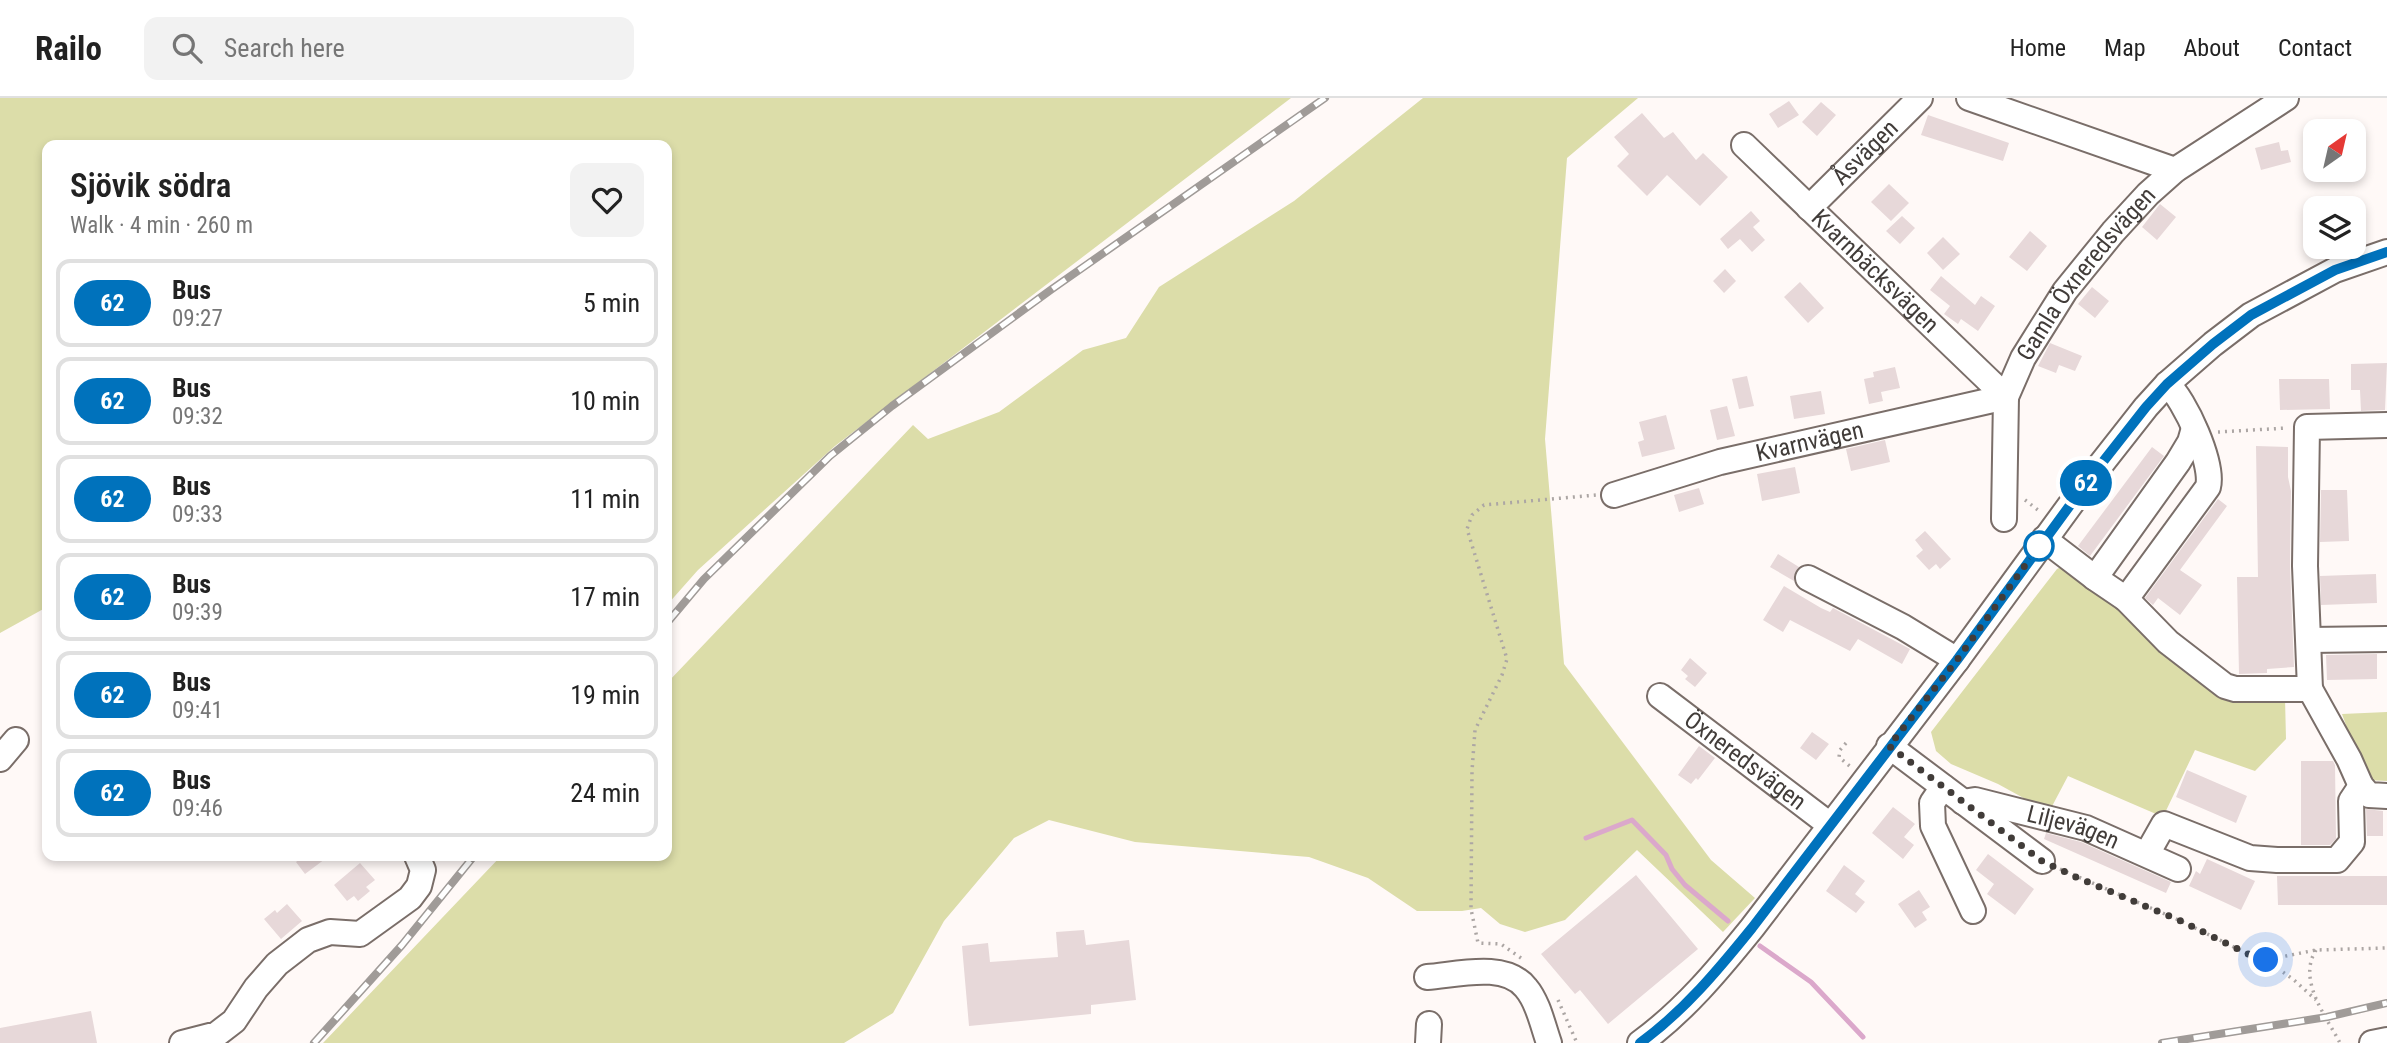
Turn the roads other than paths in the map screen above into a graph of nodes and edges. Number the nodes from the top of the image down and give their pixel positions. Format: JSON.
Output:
{"nodes":[{"id":1,"x":1920,"y":98,"type":"edge"},
{"id":2,"x":1969,"y":98,"type":"edge"},
{"id":3,"x":2286,"y":98,"type":"edge"},
{"id":4,"x":1744,"y":145,"type":"dead end"},
{"id":5,"x":2175,"y":170,"type":"junction"},
{"id":6,"x":1809,"y":208,"type":"junction"},
{"id":7,"x":2387,"y":252,"type":"edge"},
{"id":8,"x":2167,"y":384,"type":"junction"},
{"id":9,"x":2006,"y":397,"type":"junction"},
{"id":10,"x":2387,"y":425,"type":"edge"},
{"id":11,"x":2195,"y":432,"type":"junction"},
{"id":12,"x":1614,"y":495,"type":"road end"},
{"id":13,"x":2004,"y":519,"type":"dead end"},
{"id":14,"x":2044,"y":539,"type":"junction"},
{"id":15,"x":1808,"y":578,"type":"dead end"},
{"id":16,"x":2095,"y":578,"type":"junction"},
{"id":17,"x":2126,"y":599,"type":"junction"},
{"id":18,"x":2387,"y":639,"type":"edge"},
{"id":19,"x":2309,"y":640,"type":"junction"},
{"id":20,"x":1957,"y":660,"type":"junction"},
{"id":21,"x":2310,"y":689,"type":"junction"},
{"id":22,"x":1660,"y":696,"type":"dead end"},
{"id":23,"x":16,"y":740,"type":"dead end"},
{"id":24,"x":1889,"y":746,"type":"junction"},
{"id":25,"x":0,"y":759,"type":"edge"},
{"id":26,"x":2361,"y":786,"type":"junction"},
{"id":27,"x":1943,"y":787,"type":"junction"},
{"id":28,"x":2387,"y":796,"type":"edge"},
{"id":29,"x":1963,"y":802,"type":"junction"},
{"id":30,"x":1829,"y":825,"type":"junction"},
{"id":31,"x":2147,"y":854,"type":"junction"},
{"id":32,"x":419,"y":861,"type":"edge"},
{"id":33,"x":2042,"y":861,"type":"road end"},
{"id":34,"x":2178,"y":869,"type":"dead end"},
{"id":35,"x":1973,"y":911,"type":"dead end"},
{"id":36,"x":1427,"y":977,"type":"dead end"},
{"id":37,"x":2387,"y":1040,"type":"edge"},
{"id":38,"x":182,"y":1043,"type":"edge"},
{"id":39,"x":1549,"y":1043,"type":"edge"},
{"id":40,"x":1640,"y":1043,"type":"edge"},
{"id":41,"x":2372,"y":1043,"type":"edge"}],
"edges":[{"from":1,"to":6,"type":"street","name":"Åsvägen"},
{"from":2,"to":5,"type":"street"},
{"from":3,"to":5,"type":"street","name":"Gamla Öxneredsvägen"},
{"from":4,"to":6,"type":"street","name":"Kvarnbäcksvägen"},
{"from":5,"to":9,"type":"street","name":"Gamla Öxneredsvägen"},
{"from":6,"to":9,"type":"street","name":"Kvarnbäcksvägen"},
{"from":7,"to":8,"type":"street","name":"Öxneredsvägen"},
{"from":8,"to":11,"type":"street"},
{"from":8,"to":14,"type":"street","name":"Öxneredsvägen"},
{"from":9,"to":12,"type":"street","name":"Kvarnvägen"},
{"from":9,"to":13,"type":"street","name":"Gamla Öxneredsvägen"},
{"from":10,"to":19,"type":"street"},
{"from":11,"to":16,"type":"street"},
{"from":11,"to":17,"type":"street"},
{"from":14,"to":16,"type":"street"},
{"from":14,"to":20,"type":"street","name":"Öxneredsvägen"},
{"from":15,"to":20,"type":"street"},
{"from":16,"to":17,"type":"street"},
{"from":17,"to":21,"type":"street"},
{"from":18,"to":19,"type":"street"},
{"from":19,"to":21,"type":"street"},
{"from":20,"to":24,"type":"street","name":"Öxneredsvägen"},
{"from":21,"to":26,"type":"street"},
{"from":22,"to":30,"type":"street","name":"Öxneredsvägen"},
{"from":23,"to":25,"type":"street"},
{"from":24,"to":27,"type":"street"},
{"from":24,"to":30,"type":"street","name":"Öxneredsvägen"},
{"from":26,"to":28,"type":"street"},
{"from":26,"to":31,"type":"street"},
{"from":27,"to":29,"type":"street"},
{"from":27,"to":35,"type":"street"},
{"from":29,"to":31,"type":"street","name":"Liljevägen"},
{"from":29,"to":33,"type":"street"},
{"from":30,"to":40,"type":"street","name":"Öxneredsvägen"},
{"from":31,"to":34,"type":"street","name":"Liljevägen"},
{"from":32,"to":38,"type":"street"},
{"from":36,"to":39,"type":"street"},
{"from":37,"to":41,"type":"street"}]}
